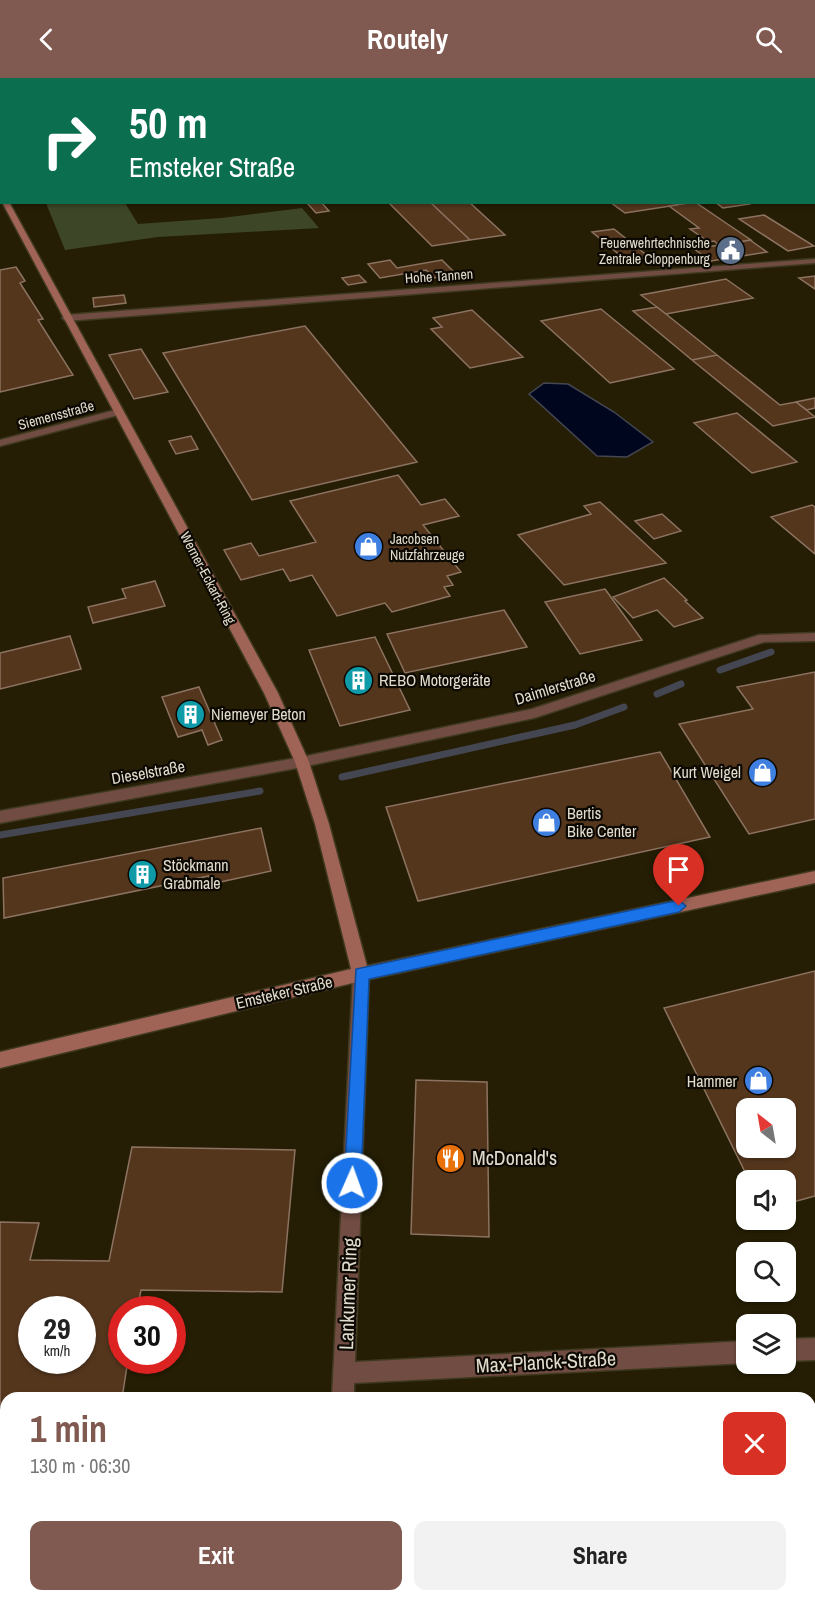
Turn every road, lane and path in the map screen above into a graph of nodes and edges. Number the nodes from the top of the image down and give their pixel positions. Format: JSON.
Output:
{"nodes":[{"id":1,"x":6,"y":204,"type":"edge"},
{"id":2,"x":815,"y":261,"type":"edge"},
{"id":3,"x":66,"y":318,"type":"junction"},
{"id":4,"x":119,"y":412,"type":"junction"},
{"id":5,"x":0,"y":443,"type":"edge"},
{"id":6,"x":815,"y":637,"type":"edge"},
{"id":7,"x":302,"y":762,"type":"junction"},
{"id":8,"x":0,"y":817,"type":"edge"},
{"id":9,"x":815,"y":877,"type":"edge"},
{"id":10,"x":362,"y":974,"type":"junction"},
{"id":11,"x":0,"y":1060,"type":"edge"},
{"id":12,"x":815,"y":1349,"type":"edge"},
{"id":13,"x":796,"y":1350,"type":"edge"},
{"id":14,"x":736,"y":1353,"type":"edge"},
{"id":15,"x":345,"y":1373,"type":"junction"},
{"id":16,"x":343,"y":1392,"type":"edge"}],
"edges":[{"from":1,"to":3,"type":"street","name":"Werner-Eckart-Ring"},
{"from":2,"to":3,"type":"street","name":"Hohe Tannen"},
{"from":3,"to":4,"type":"street","name":"Werner-Eckart-Ring"},
{"from":4,"to":5,"type":"street","name":"Siemensstraße"},
{"from":4,"to":7,"type":"street","name":"Werner-Eckart-Ring"},
{"from":6,"to":7,"type":"street","name":"Daimlerstraße"},
{"from":7,"to":8,"type":"street","name":"Dieselstraße"},
{"from":7,"to":10,"type":"street","name":"Werner-Eckart-Ring"},
{"from":9,"to":10,"type":"street","name":"Emsteker Straße"},
{"from":10,"to":11,"type":"street","name":"Emsteker Straße"},
{"from":10,"to":15,"type":"street","name":"Lankumer Ring"},
{"from":12,"to":13,"type":"street"},
{"from":14,"to":15,"type":"street","name":"Max-Planck-Straße"},
{"from":15,"to":16,"type":"street","name":"Lankumer Ring"}]}
